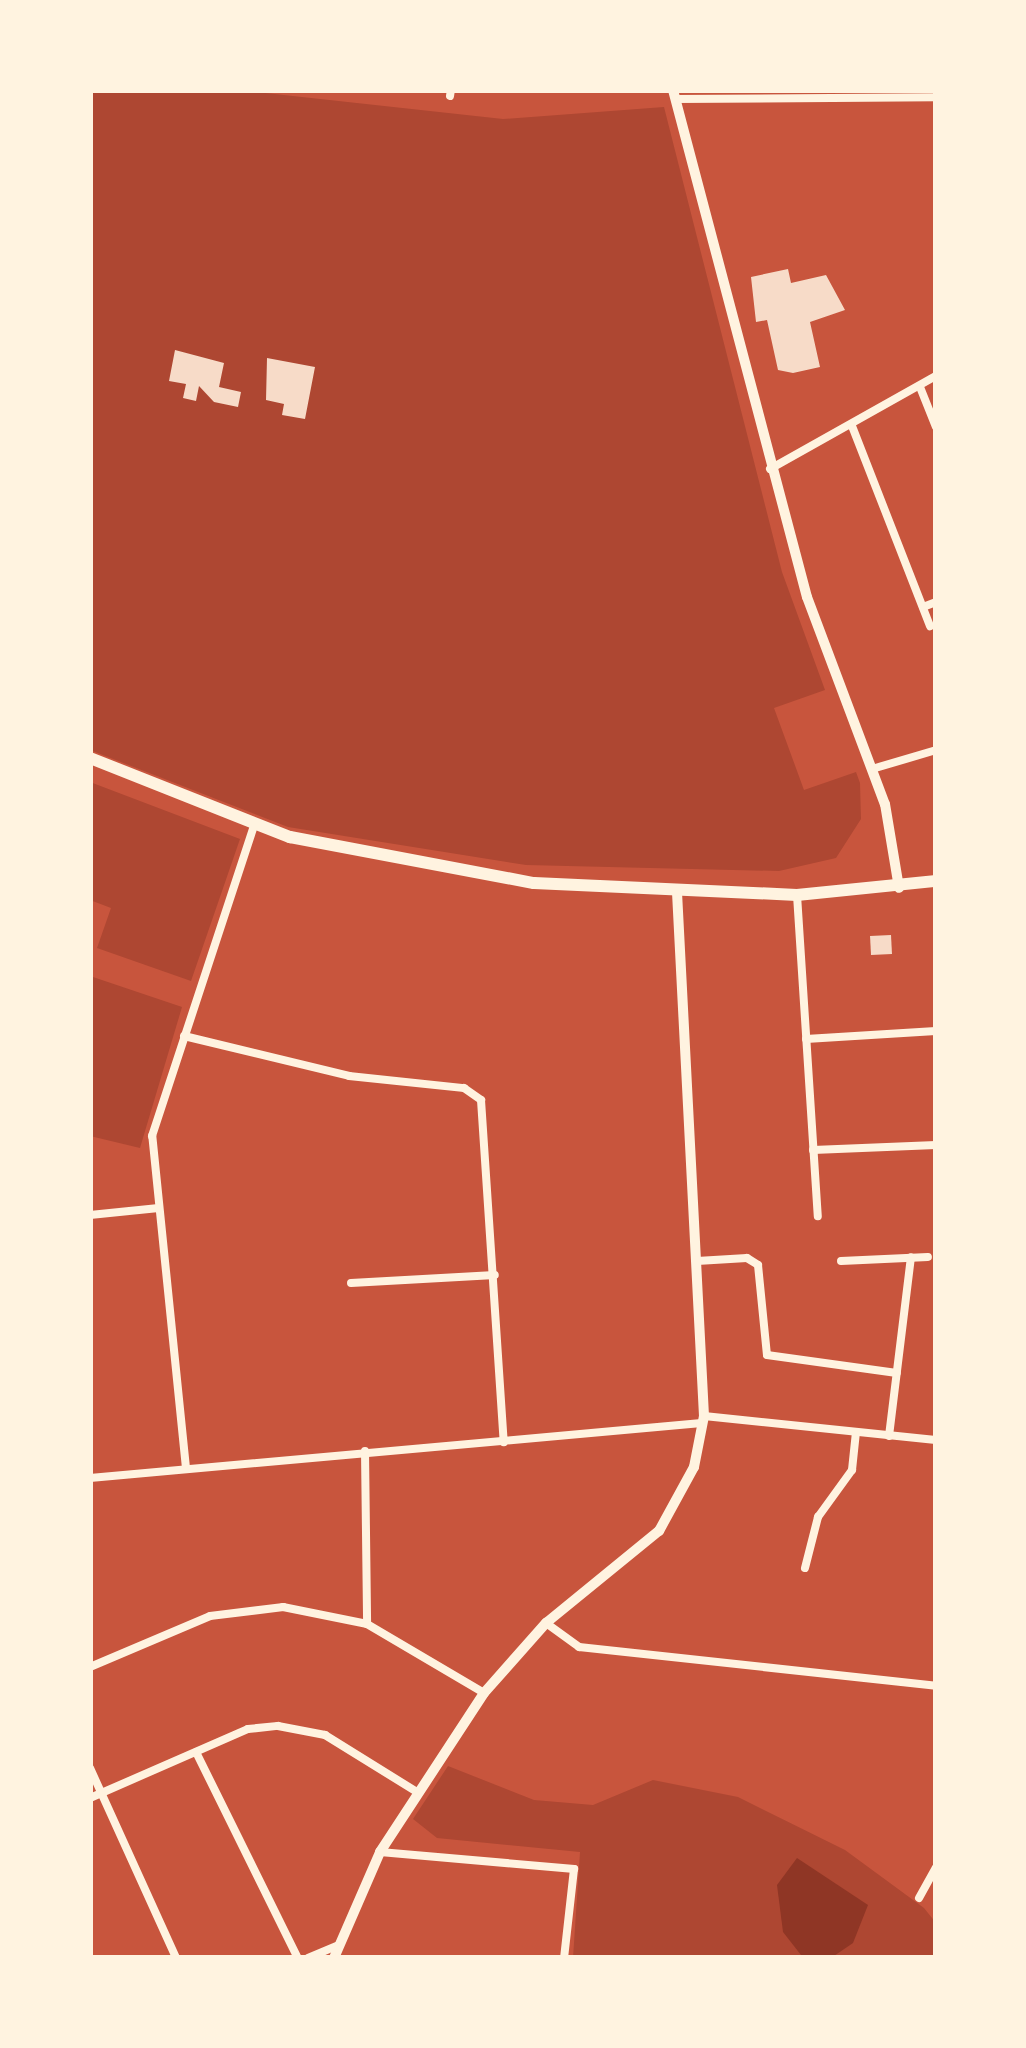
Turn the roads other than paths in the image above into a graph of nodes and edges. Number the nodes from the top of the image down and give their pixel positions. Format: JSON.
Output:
{"nodes":[{"id":1,"x":674,"y":94,"type":"edge"},
{"id":2,"x":752,"y":94,"type":"edge"},
{"id":3,"x":929,"y":94,"type":"edge"},
{"id":4,"x":936,"y":376,"type":"edge"},
{"id":5,"x":920,"y":387,"type":"junction"},
{"id":6,"x":852,"y":426,"type":"junction"},
{"id":7,"x":936,"y":427,"type":"edge"},
{"id":8,"x":770,"y":469,"type":"junction"},
{"id":9,"x":936,"y":602,"type":"edge"},
{"id":10,"x":923,"y":607,"type":"junction"},
{"id":11,"x":930,"y":626,"type":"dead end"},
{"id":12,"x":936,"y":750,"type":"edge"},
{"id":13,"x":90,"y":758,"type":"edge"},
{"id":14,"x":872,"y":769,"type":"junction"},
{"id":15,"x":254,"y":825,"type":"junction"},
{"id":16,"x":936,"y":881,"type":"edge"},
{"id":17,"x":899,"y":888,"type":"junction"},
{"id":18,"x":677,"y":892,"type":"junction"},
{"id":19,"x":797,"y":895,"type":"junction"},
{"id":20,"x":936,"y":1031,"type":"edge"},
{"id":21,"x":184,"y":1036,"type":"junction"},
{"id":22,"x":806,"y":1039,"type":"junction"},
{"id":23,"x":936,"y":1145,"type":"edge"},
{"id":24,"x":813,"y":1150,"type":"junction"},
{"id":25,"x":159,"y":1208,"type":"junction"},
{"id":26,"x":90,"y":1215,"type":"edge"},
{"id":27,"x":818,"y":1216,"type":"dead end"},
{"id":28,"x":928,"y":1257,"type":"dead end"},
{"id":29,"x":911,"y":1258,"type":"junction"},
{"id":30,"x":697,"y":1261,"type":"junction"},
{"id":31,"x":841,"y":1261,"type":"dead end"},
{"id":32,"x":494,"y":1275,"type":"junction"},
{"id":33,"x":351,"y":1282,"type":"dead end"},
{"id":34,"x":897,"y":1373,"type":"junction"},
{"id":35,"x":704,"y":1420,"type":"junction"},
{"id":36,"x":856,"y":1432,"type":"junction"},
{"id":37,"x":889,"y":1436,"type":"junction"},
{"id":38,"x":936,"y":1440,"type":"edge"},
{"id":39,"x":504,"y":1442,"type":"junction"},
{"id":40,"x":364,"y":1451,"type":"junction"},
{"id":41,"x":186,"y":1468,"type":"junction"},
{"id":42,"x":90,"y":1478,"type":"edge"},
{"id":43,"x":805,"y":1568,"type":"dead end"},
{"id":44,"x":546,"y":1623,"type":"junction"},
{"id":45,"x":367,"y":1624,"type":"junction"},
{"id":46,"x":90,"y":1667,"type":"edge"},
{"id":47,"x":936,"y":1686,"type":"edge"},
{"id":48,"x":484,"y":1693,"type":"junction"},
{"id":49,"x":196,"y":1752,"type":"junction"},
{"id":50,"x":90,"y":1768,"type":"edge"},
{"id":51,"x":417,"y":1792,"type":"junction"},
{"id":52,"x":101,"y":1793,"type":"junction"},
{"id":53,"x":90,"y":1798,"type":"edge"},
{"id":54,"x":380,"y":1852,"type":"junction"},
{"id":55,"x":936,"y":1867,"type":"edge"},
{"id":56,"x":919,"y":1898,"type":"dead end"},
{"id":57,"x":337,"y":1955,"type":"edge"},
{"id":58,"x":176,"y":1958,"type":"edge"},
{"id":59,"x":298,"y":1958,"type":"edge"},
{"id":60,"x":308,"y":1958,"type":"edge"},
{"id":61,"x":564,"y":1958,"type":"edge"}],
"edges":[{"from":1,"to":2,"type":"street"},
{"from":1,"to":8,"type":"main road"},
{"from":2,"to":3,"type":"street"},
{"from":4,"to":5,"type":"street"},
{"from":5,"to":6,"type":"street"},
{"from":5,"to":7,"type":"street"},
{"from":6,"to":8,"type":"street"},
{"from":6,"to":10,"type":"street"},
{"from":8,"to":14,"type":"main road"},
{"from":9,"to":10,"type":"street"},
{"from":10,"to":11,"type":"street"},
{"from":12,"to":14,"type":"street"},
{"from":13,"to":15,"type":"main road"},
{"from":14,"to":17,"type":"main road"},
{"from":15,"to":18,"type":"main road"},
{"from":15,"to":21,"type":"street"},
{"from":16,"to":17,"type":"main road"},
{"from":17,"to":19,"type":"main road"},
{"from":18,"to":19,"type":"main road"},
{"from":18,"to":30,"type":"main road"},
{"from":19,"to":22,"type":"street"},
{"from":20,"to":22,"type":"street"},
{"from":21,"to":25,"type":"street"},
{"from":21,"to":32,"type":"street"},
{"from":22,"to":24,"type":"street"},
{"from":23,"to":24,"type":"street"},
{"from":24,"to":27,"type":"street"},
{"from":25,"to":26,"type":"street"},
{"from":25,"to":41,"type":"street"},
{"from":28,"to":29,"type":"street"},
{"from":29,"to":31,"type":"street"},
{"from":29,"to":34,"type":"street"},
{"from":30,"to":34,"type":"street"},
{"from":30,"to":35,"type":"main road"},
{"from":32,"to":33,"type":"street"},
{"from":32,"to":39,"type":"street"},
{"from":34,"to":37,"type":"street"},
{"from":35,"to":36,"type":"street"},
{"from":35,"to":39,"type":"street"},
{"from":35,"to":44,"type":"main road"},
{"from":36,"to":37,"type":"street"},
{"from":36,"to":43,"type":"street"},
{"from":37,"to":38,"type":"street"},
{"from":39,"to":40,"type":"street"},
{"from":40,"to":41,"type":"street"},
{"from":40,"to":45,"type":"street"},
{"from":41,"to":42,"type":"street"},
{"from":44,"to":47,"type":"street"},
{"from":44,"to":48,"type":"main road"},
{"from":45,"to":46,"type":"street"},
{"from":45,"to":48,"type":"street"},
{"from":48,"to":51,"type":"main road"},
{"from":49,"to":51,"type":"street"},
{"from":49,"to":52,"type":"street"},
{"from":49,"to":59,"type":"street"},
{"from":50,"to":52,"type":"street"},
{"from":51,"to":54,"type":"main road"},
{"from":52,"to":53,"type":"street"},
{"from":52,"to":58,"type":"street"},
{"from":54,"to":57,"type":"main road"},
{"from":54,"to":61,"type":"street"},
{"from":55,"to":56,"type":"street"},
{"from":57,"to":60,"type":"street"}]}
